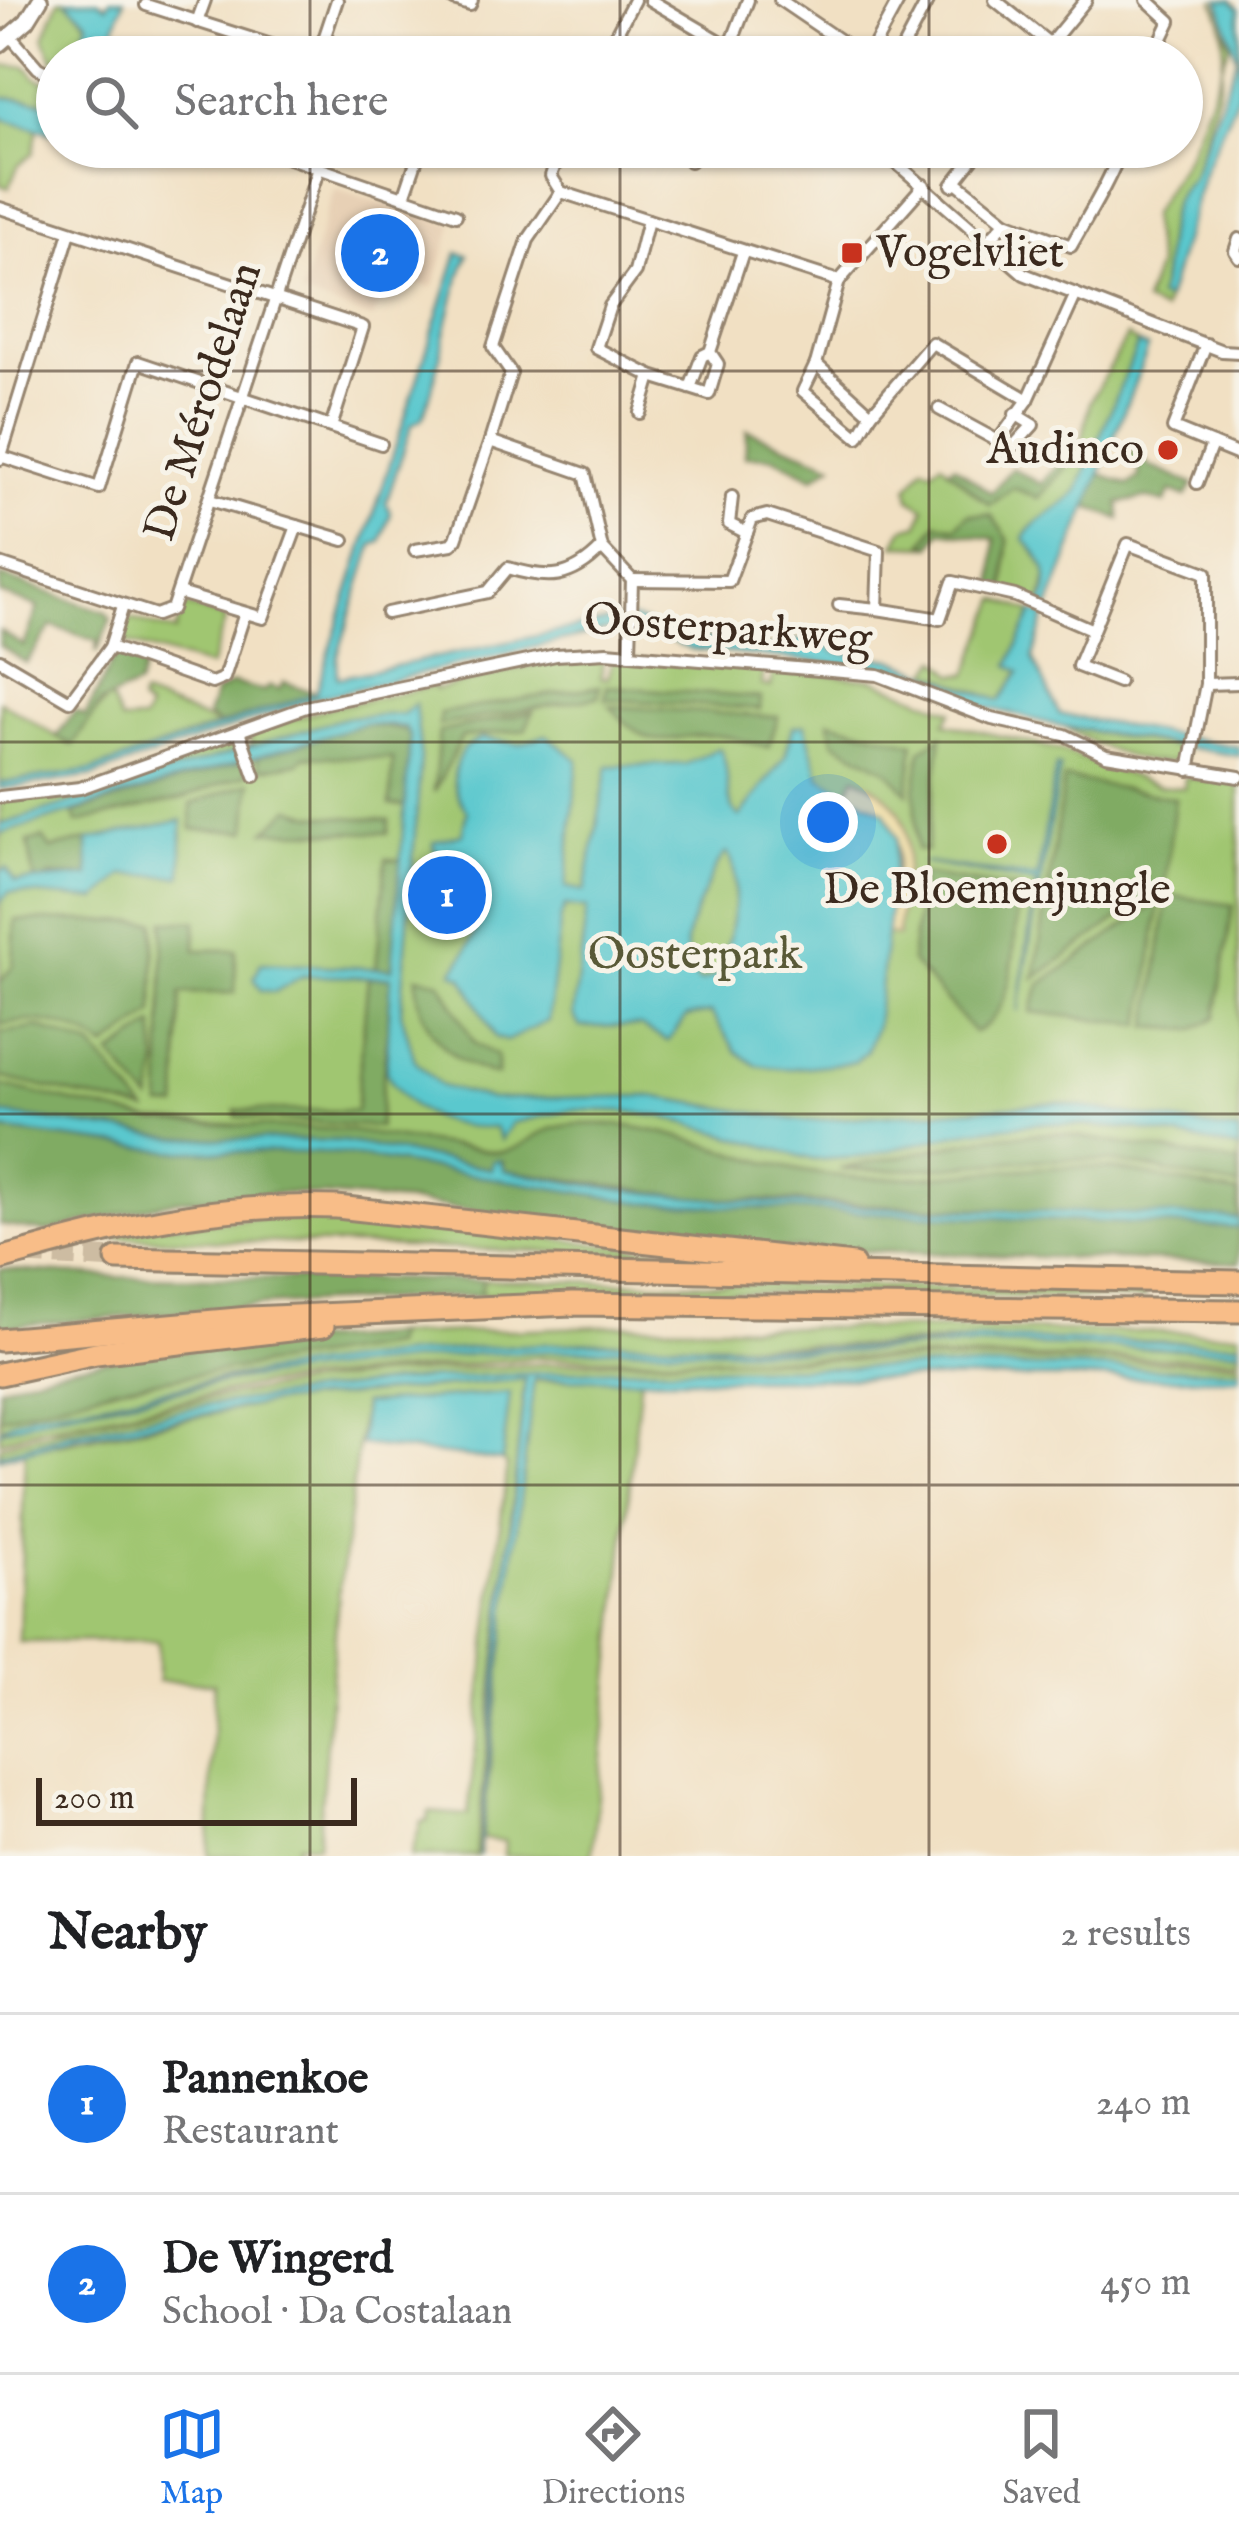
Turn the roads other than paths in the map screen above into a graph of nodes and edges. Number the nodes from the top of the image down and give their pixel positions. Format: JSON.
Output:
{"nodes":[{"id":1,"x":40,"y":0,"type":"edge"},
{"id":2,"x":205,"y":0,"type":"edge"},
{"id":3,"x":338,"y":0,"type":"edge"},
{"id":4,"x":454,"y":0,"type":"edge"},
{"id":5,"x":472,"y":0,"type":"edge"},
{"id":6,"x":634,"y":0,"type":"edge"},
{"id":7,"x":650,"y":0,"type":"edge"},
{"id":8,"x":748,"y":0,"type":"edge"},
{"id":9,"x":780,"y":0,"type":"edge"},
{"id":10,"x":898,"y":0,"type":"edge"},
{"id":11,"x":928,"y":0,"type":"edge"},
{"id":12,"x":995,"y":0,"type":"edge"},
{"id":13,"x":1086,"y":0,"type":"edge"},
{"id":14,"x":1147,"y":0,"type":"edge"},
{"id":15,"x":146,"y":5,"type":"dead end"},
{"id":16,"x":197,"y":22,"type":"junction"},
{"id":17,"x":242,"y":36,"type":"edge"},
{"id":18,"x":325,"y":36,"type":"edge"},
{"id":19,"x":615,"y":36,"type":"edge"},
{"id":20,"x":706,"y":36,"type":"edge"},
{"id":21,"x":736,"y":36,"type":"edge"},
{"id":22,"x":834,"y":36,"type":"edge"},
{"id":23,"x":878,"y":36,"type":"edge"},
{"id":24,"x":909,"y":36,"type":"edge"},
{"id":25,"x":1040,"y":36,"type":"edge"},
{"id":26,"x":1057,"y":36,"type":"edge"},
{"id":27,"x":1163,"y":36,"type":"edge"},
{"id":28,"x":6,"y":40,"type":"edge"},
{"id":29,"x":36,"y":66,"type":"edge"},
{"id":30,"x":320,"y":168,"type":"joint"},
{"id":31,"x":414,"y":168,"type":"edge"},
{"id":32,"x":554,"y":168,"type":"edge"},
{"id":33,"x":903,"y":168,"type":"edge"},
{"id":34,"x":965,"y":168,"type":"edge"},
{"id":35,"x":1114,"y":168,"type":"edge"},
{"id":36,"x":923,"y":185,"type":"junction"},
{"id":37,"x":562,"y":192,"type":"junction"},
{"id":38,"x":404,"y":197,"type":"junction"},
{"id":39,"x":0,"y":208,"type":"edge"},
{"id":40,"x":456,"y":214,"type":"dead end"},
{"id":41,"x":648,"y":220,"type":"junction"},
{"id":42,"x":1006,"y":222,"type":"junction"},
{"id":43,"x":70,"y":232,"type":"junction"},
{"id":44,"x":1239,"y":239,"type":"edge"},
{"id":45,"x":987,"y":242,"type":"junction"},
{"id":46,"x":743,"y":252,"type":"junction"},
{"id":47,"x":1239,"y":257,"type":"edge"},
{"id":48,"x":839,"y":281,"type":"junction"},
{"id":49,"x":1076,"y":294,"type":"junction"},
{"id":50,"x":276,"y":301,"type":"junction"},
{"id":51,"x":1206,"y":344,"type":"junction"},
{"id":52,"x":710,"y":352,"type":"junction"},
{"id":53,"x":1239,"y":352,"type":"edge"},
{"id":54,"x":816,"y":364,"type":"junction"},
{"id":55,"x":651,"y":376,"type":"junction"},
{"id":56,"x":690,"y":388,"type":"junction"},
{"id":57,"x":244,"y":396,"type":"junction"},
{"id":58,"x":1028,"y":400,"type":"junction"},
{"id":59,"x":939,"y":409,"type":"dead end"},
{"id":60,"x":640,"y":412,"type":"dead end"},
{"id":61,"x":872,"y":414,"type":"junction"},
{"id":62,"x":1015,"y":414,"type":"junction"},
{"id":63,"x":331,"y":427,"type":"junction"},
{"id":64,"x":490,"y":441,"type":"junction"},
{"id":65,"x":998,"y":441,"type":"junction"},
{"id":66,"x":381,"y":444,"type":"dead end"},
{"id":67,"x":1211,"y":444,"type":"junction"},
{"id":68,"x":1239,"y":455,"type":"edge"},
{"id":69,"x":0,"y":457,"type":"edge"},
{"id":70,"x":1197,"y":483,"type":"dead end"},
{"id":71,"x":732,"y":497,"type":"dead end"},
{"id":72,"x":210,"y":500,"type":"junction"},
{"id":73,"x":297,"y":526,"type":"junction"},
{"id":74,"x":747,"y":533,"type":"junction"},
{"id":75,"x":344,"y":541,"type":"dead end"},
{"id":76,"x":602,"y":548,"type":"junction"},
{"id":77,"x":415,"y":550,"type":"dead end"},
{"id":78,"x":0,"y":564,"type":"edge"},
{"id":79,"x":632,"y":580,"type":"junction"},
{"id":80,"x":179,"y":593,"type":"junction"},
{"id":81,"x":839,"y":605,"type":"dead end"},
{"id":82,"x":123,"y":606,"type":"junction"},
{"id":83,"x":877,"y":609,"type":"junction"},
{"id":84,"x":387,"y":613,"type":"dead end"},
{"id":85,"x":244,"y":616,"type":"junction"},
{"id":86,"x":1094,"y":630,"type":"junction"},
{"id":87,"x":110,"y":647,"type":"junction"},
{"id":88,"x":629,"y":652,"type":"junction"},
{"id":89,"x":0,"y":660,"type":"edge"},
{"id":90,"x":1119,"y":682,"type":"dead end"},
{"id":91,"x":1239,"y":683,"type":"edge"},
{"id":92,"x":1205,"y":684,"type":"junction"},
{"id":93,"x":239,"y":730,"type":"junction"},
{"id":94,"x":1189,"y":770,"type":"junction"},
{"id":95,"x":255,"y":776,"type":"dead end"},
{"id":96,"x":1239,"y":777,"type":"edge"},
{"id":97,"x":0,"y":797,"type":"edge"},
{"id":98,"x":0,"y":1259,"type":"edge"},
{"id":99,"x":117,"y":1259,"type":"tunnel mouth"},
{"id":100,"x":919,"y":1277,"type":"junction"},
{"id":101,"x":1239,"y":1282,"type":"edge"},
{"id":102,"x":436,"y":1308,"type":"junction"},
{"id":103,"x":1239,"y":1311,"type":"edge"},
{"id":104,"x":0,"y":1340,"type":"edge"},
{"id":105,"x":0,"y":1374,"type":"edge"}],
"edges":[{"from":1,"to":28,"type":"street"},
{"from":2,"to":16,"type":"street"},
{"from":3,"to":18,"type":"street"},
{"from":4,"to":5,"type":"street"},
{"from":6,"to":19,"type":"street"},
{"from":7,"to":20,"type":"street"},
{"from":8,"to":21,"type":"street"},
{"from":9,"to":22,"type":"street"},
{"from":10,"to":23,"type":"street"},
{"from":11,"to":24,"type":"street"},
{"from":12,"to":25,"type":"street"},
{"from":13,"to":26,"type":"street"},
{"from":14,"to":27,"type":"street"},
{"from":15,"to":16,"type":"street"},
{"from":16,"to":17,"type":"street"},
{"from":28,"to":29,"type":"street"},
{"from":30,"to":38,"type":"street"},
{"from":30,"to":50,"type":"street","name":"De Mérodelaan"},
{"from":31,"to":38,"type":"street"},
{"from":32,"to":37,"type":"street"},
{"from":33,"to":36,"type":"street"},
{"from":34,"to":42,"type":"street"},
{"from":35,"to":42,"type":"street"},
{"from":36,"to":45,"type":"street"},
{"from":36,"to":48,"type":"street"},
{"from":37,"to":41,"type":"street"},
{"from":37,"to":64,"type":"street"},
{"from":38,"to":40,"type":"street"},
{"from":39,"to":43,"type":"street"},
{"from":41,"to":46,"type":"street"},
{"from":41,"to":55,"type":"street"},
{"from":42,"to":45,"type":"street"},
{"from":43,"to":50,"type":"street"},
{"from":43,"to":69,"type":"street"},
{"from":44,"to":47,"type":"street"},
{"from":45,"to":49,"type":"street"},
{"from":46,"to":48,"type":"street"},
{"from":46,"to":52,"type":"street"},
{"from":48,"to":54,"type":"street"},
{"from":49,"to":51,"type":"street"},
{"from":49,"to":58,"type":"street"},
{"from":50,"to":57,"type":"street","name":"De Mérodelaan"},
{"from":50,"to":63,"type":"street"},
{"from":51,"to":53,"type":"street"},
{"from":51,"to":67,"type":"street"},
{"from":52,"to":56,"type":"street"},
{"from":52,"to":56,"type":"street"},
{"from":54,"to":61,"type":"street"},
{"from":54,"to":61,"type":"street"},
{"from":55,"to":56,"type":"street"},
{"from":55,"to":60,"type":"street"},
{"from":57,"to":63,"type":"street"},
{"from":57,"to":69,"type":"street"},
{"from":57,"to":72,"type":"street","name":"De Mérodelaan"},
{"from":58,"to":61,"type":"street"},
{"from":58,"to":62,"type":"street"},
{"from":59,"to":65,"type":"street"},
{"from":62,"to":65,"type":"street"},
{"from":62,"to":65,"type":"street"},
{"from":63,"to":66,"type":"street"},
{"from":64,"to":76,"type":"street"},
{"from":64,"to":77,"type":"street"},
{"from":67,"to":68,"type":"street"},
{"from":67,"to":70,"type":"street"},
{"from":71,"to":74,"type":"street"},
{"from":72,"to":73,"type":"street"},
{"from":72,"to":80,"type":"street","name":"De Mérodelaan"},
{"from":73,"to":75,"type":"street"},
{"from":73,"to":85,"type":"street"},
{"from":74,"to":79,"type":"street"},
{"from":74,"to":83,"type":"street"},
{"from":76,"to":79,"type":"street"},
{"from":76,"to":84,"type":"street"},
{"from":78,"to":82,"type":"street"},
{"from":79,"to":88,"type":"street"},
{"from":80,"to":82,"type":"street","name":"De Mérodelaan"},
{"from":80,"to":85,"type":"street"},
{"from":81,"to":83,"type":"street"},
{"from":82,"to":87,"type":"street"},
{"from":83,"to":86,"type":"street"},
{"from":85,"to":87,"type":"street"},
{"from":86,"to":90,"type":"street"},
{"from":86,"to":92,"type":"street"},
{"from":87,"to":89,"type":"street"},
{"from":88,"to":93,"type":"street","name":"Oosterparkweg"},
{"from":88,"to":94,"type":"street","name":"Oosterparkweg"},
{"from":91,"to":92,"type":"street"},
{"from":92,"to":94,"type":"street"},
{"from":93,"to":95,"type":"street"},
{"from":93,"to":97,"type":"street","name":"Oosterparkweg"},
{"from":94,"to":96,"type":"street","name":"Oosterparkweg"},
{"from":98,"to":100,"type":"highway","bridge":true},
{"from":99,"to":100,"type":"highway"},
{"from":100,"to":101,"type":"highway"},
{"from":102,"to":103,"type":"highway"},
{"from":102,"to":104,"type":"highway"},
{"from":102,"to":105,"type":"highway"}]}
